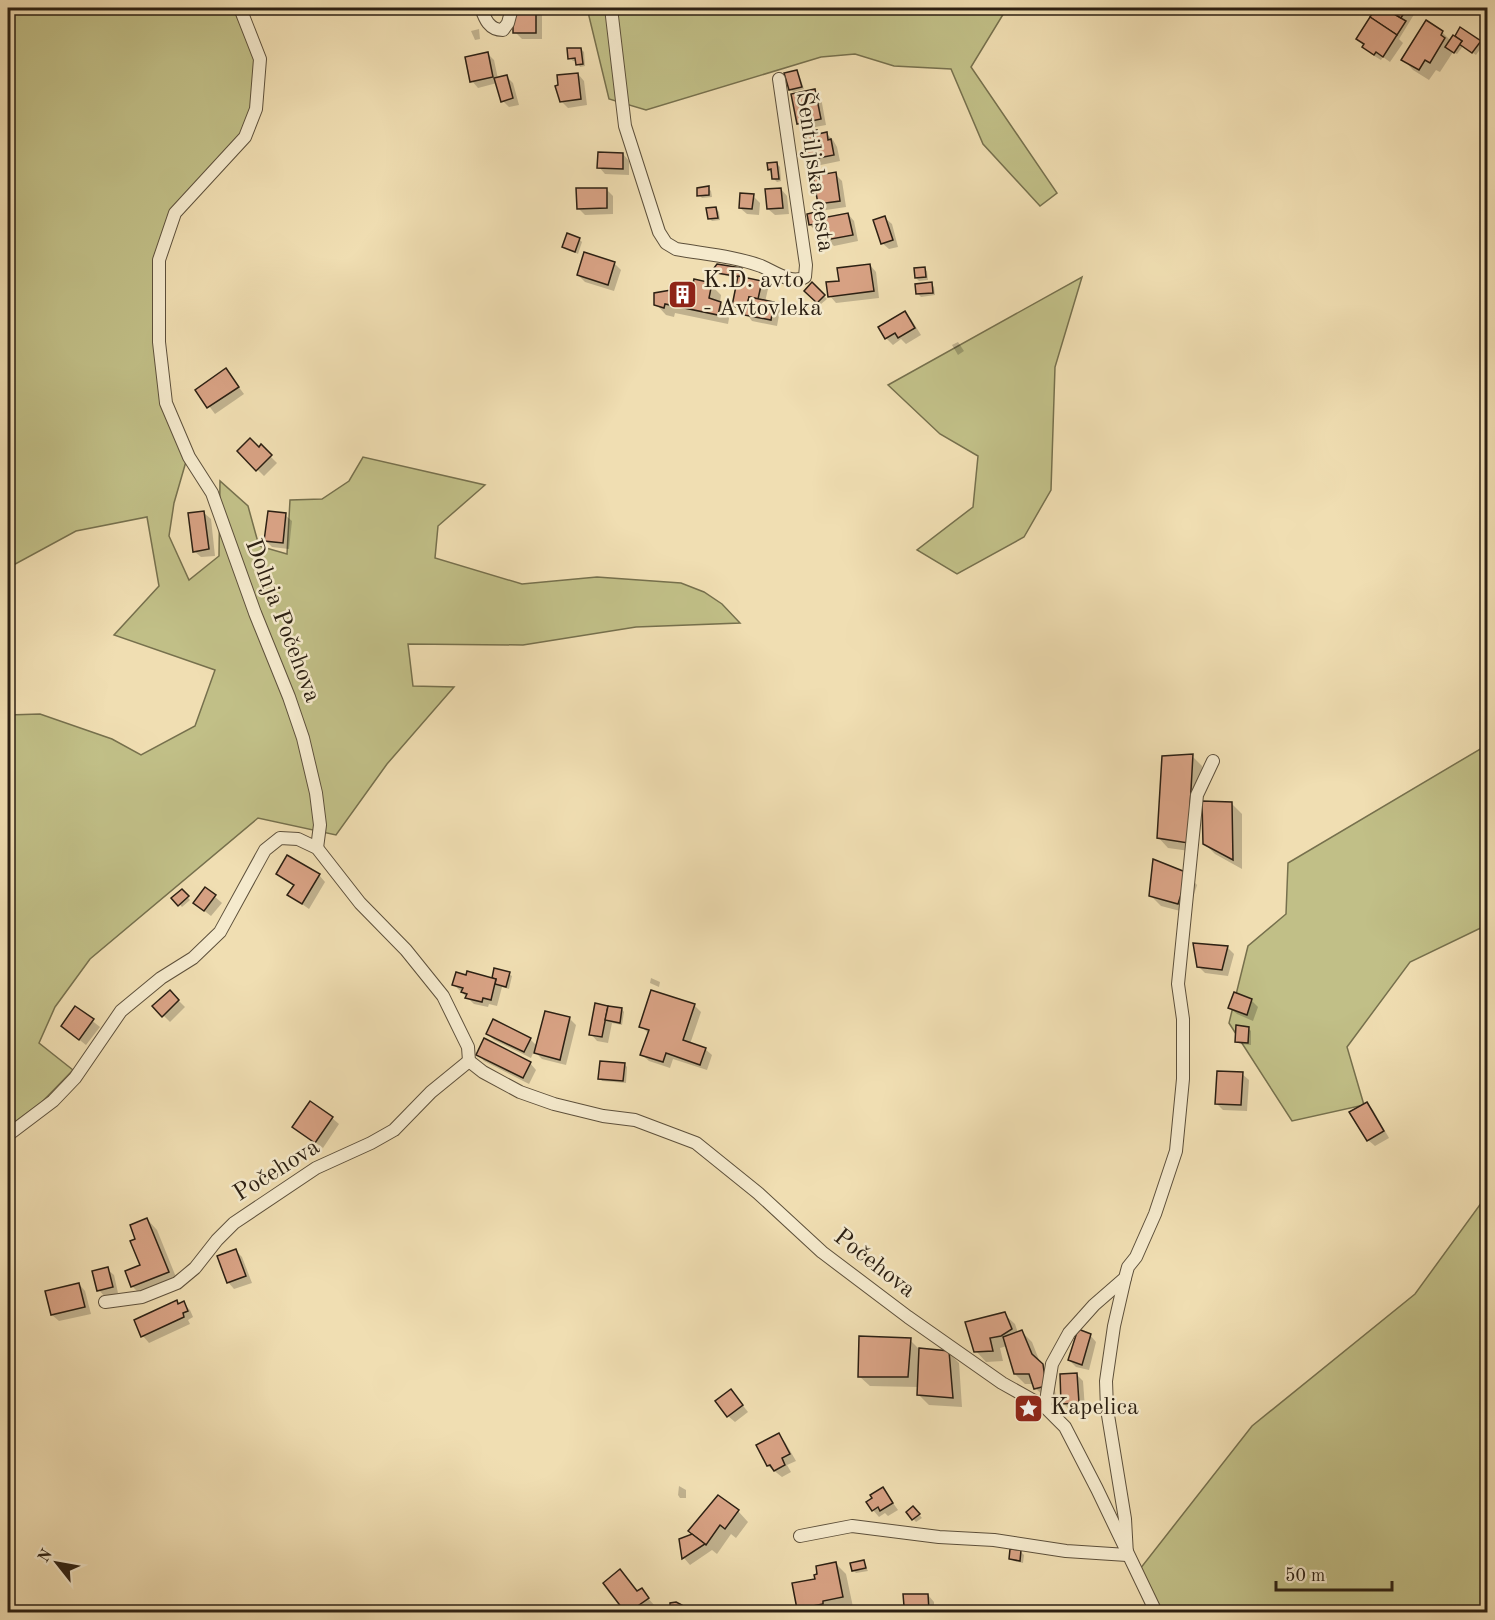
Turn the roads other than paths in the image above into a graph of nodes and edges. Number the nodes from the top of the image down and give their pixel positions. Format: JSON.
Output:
{"nodes":[{"id":1,"x":240,"y":8,"type":"edge"},
{"id":2,"x":481,"y":8,"type":"edge"},
{"id":3,"x":512,"y":8,"type":"edge"},
{"id":4,"x":611,"y":8,"type":"edge"},
{"id":5,"x":779,"y":79,"type":"dead end"},
{"id":6,"x":1213,"y":761,"type":"dead end"},
{"id":7,"x":317,"y":848,"type":"junction"},
{"id":8,"x":469,"y":1062,"type":"junction"},
{"id":9,"x":8,"y":1135,"type":"edge"},
{"id":10,"x":1125,"y":1278,"type":"junction"},
{"id":11,"x":105,"y":1302,"type":"dead end"},
{"id":12,"x":1045,"y":1407,"type":"junction"},
{"id":13,"x":800,"y":1536,"type":"dead end"},
{"id":14,"x":1127,"y":1555,"type":"junction"},
{"id":15,"x":1156,"y":1612,"type":"edge"}],
"edges":[{"from":1,"to":7,"type":"street","name":"Dolnja Počehova"},
{"from":2,"to":3,"type":"street"},
{"from":4,"to":5,"type":"street","name":"Šentiljska cesta"},
{"from":6,"to":10,"type":"street"},
{"from":7,"to":8,"type":"street"},
{"from":7,"to":9,"type":"street"},
{"from":8,"to":11,"type":"street","name":"Počehova"},
{"from":8,"to":12,"type":"street","name":"Počehova"},
{"from":10,"to":12,"type":"street"},
{"from":10,"to":14,"type":"street"},
{"from":12,"to":14,"type":"street","name":"Počehova"},
{"from":13,"to":14,"type":"street"},
{"from":14,"to":15,"type":"street","name":"Počehova"}]}
